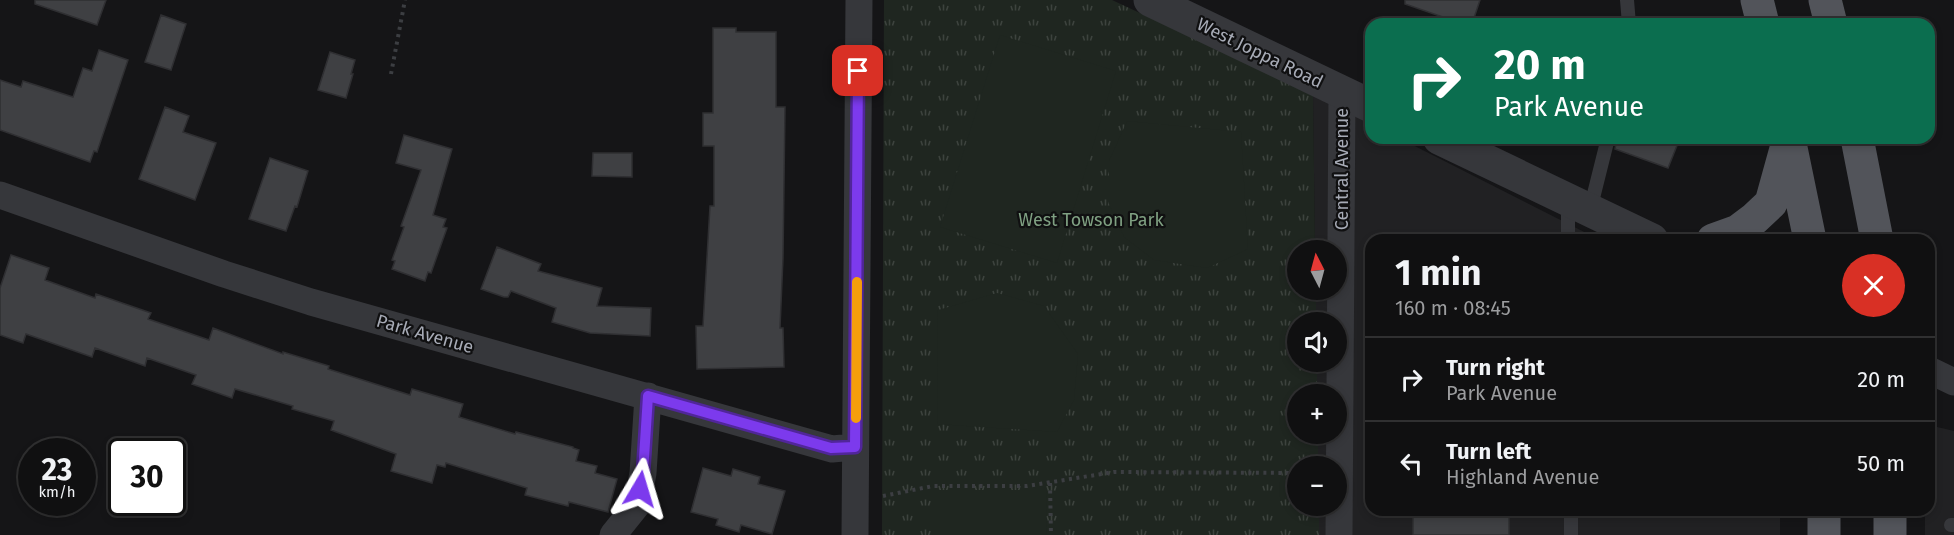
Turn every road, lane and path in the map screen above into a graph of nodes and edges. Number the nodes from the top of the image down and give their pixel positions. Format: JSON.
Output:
{"nodes":[{"id":1,"x":405,"y":0,"type":"edge"},
{"id":2,"x":859,"y":0,"type":"edge"},
{"id":3,"x":1150,"y":0,"type":"edge"},
{"id":4,"x":1627,"y":0,"type":"edge"},
{"id":5,"x":1757,"y":0,"type":"edge"},
{"id":6,"x":1825,"y":0,"type":"edge"},
{"id":7,"x":1628,"y":18,"type":"edge"},
{"id":8,"x":1762,"y":18,"type":"edge"},
{"id":9,"x":1830,"y":18,"type":"edge"},
{"id":10,"x":391,"y":74,"type":"dead end"},
{"id":11,"x":1342,"y":92,"type":"junction"},
{"id":12,"x":1365,"y":103,"type":"edge"},
{"id":13,"x":1452,"y":144,"type":"edge"},
{"id":14,"x":1605,"y":144,"type":"edge"},
{"id":15,"x":1787,"y":144,"type":"edge"},
{"id":16,"x":1790,"y":144,"type":"edge"},
{"id":17,"x":1858,"y":144,"type":"edge"},
{"id":18,"x":0,"y":195,"type":"edge"},
{"id":19,"x":1579,"y":205,"type":"junction"},
{"id":20,"x":1570,"y":234,"type":"edge"},
{"id":21,"x":1639,"y":234,"type":"edge"},
{"id":22,"x":1730,"y":234,"type":"edge"},
{"id":23,"x":1809,"y":234,"type":"edge"},
{"id":24,"x":1876,"y":234,"type":"edge"},
{"id":25,"x":1935,"y":373,"type":"edge"},
{"id":26,"x":1954,"y":381,"type":"edge"},
{"id":27,"x":648,"y":396,"type":"junction"},
{"id":28,"x":855,"y":447,"type":"junction"},
{"id":29,"x":1287,"y":473,"type":"edge"},
{"id":30,"x":1050,"y":483,"type":"junction"},
{"id":31,"x":877,"y":497,"type":"dead end"},
{"id":32,"x":1571,"y":516,"type":"edge"},
{"id":33,"x":1824,"y":516,"type":"edge"},
{"id":34,"x":1890,"y":516,"type":"edge"},
{"id":35,"x":613,"y":535,"type":"edge"},
{"id":36,"x":855,"y":535,"type":"edge"},
{"id":37,"x":1051,"y":535,"type":"edge"},
{"id":38,"x":1339,"y":535,"type":"edge"},
{"id":39,"x":1571,"y":535,"type":"edge"},
{"id":40,"x":1824,"y":535,"type":"edge"},
{"id":41,"x":1890,"y":535,"type":"edge"}],
"edges":[{"from":1,"to":10,"type":"path"},
{"from":2,"to":28,"type":"street"},
{"from":3,"to":11,"type":"street","name":"West Joppa Road"},
{"from":4,"to":7,"type":"lane"},
{"from":5,"to":8,"type":"main road"},
{"from":6,"to":9,"type":"main road"},
{"from":11,"to":12,"type":"street","name":"West Joppa Road"},
{"from":11,"to":38,"type":"street","name":"Central Avenue"},
{"from":13,"to":19,"type":"street"},
{"from":14,"to":19,"type":"lane"},
{"from":15,"to":22,"type":"main road"},
{"from":16,"to":23,"type":"main road"},
{"from":17,"to":24,"type":"main road"},
{"from":18,"to":27,"type":"street","name":"Park Avenue"},
{"from":19,"to":20,"type":"lane"},
{"from":19,"to":21,"type":"street"},
{"from":25,"to":26,"type":"street"},
{"from":27,"to":28,"type":"street","name":"Park Avenue"},
{"from":27,"to":35,"type":"street"},
{"from":28,"to":36,"type":"street"},
{"from":29,"to":30,"type":"path"},
{"from":30,"to":31,"type":"path"},
{"from":30,"to":37,"type":"path"},
{"from":32,"to":39,"type":"lane"},
{"from":33,"to":40,"type":"main road"},
{"from":34,"to":41,"type":"main road"}]}
